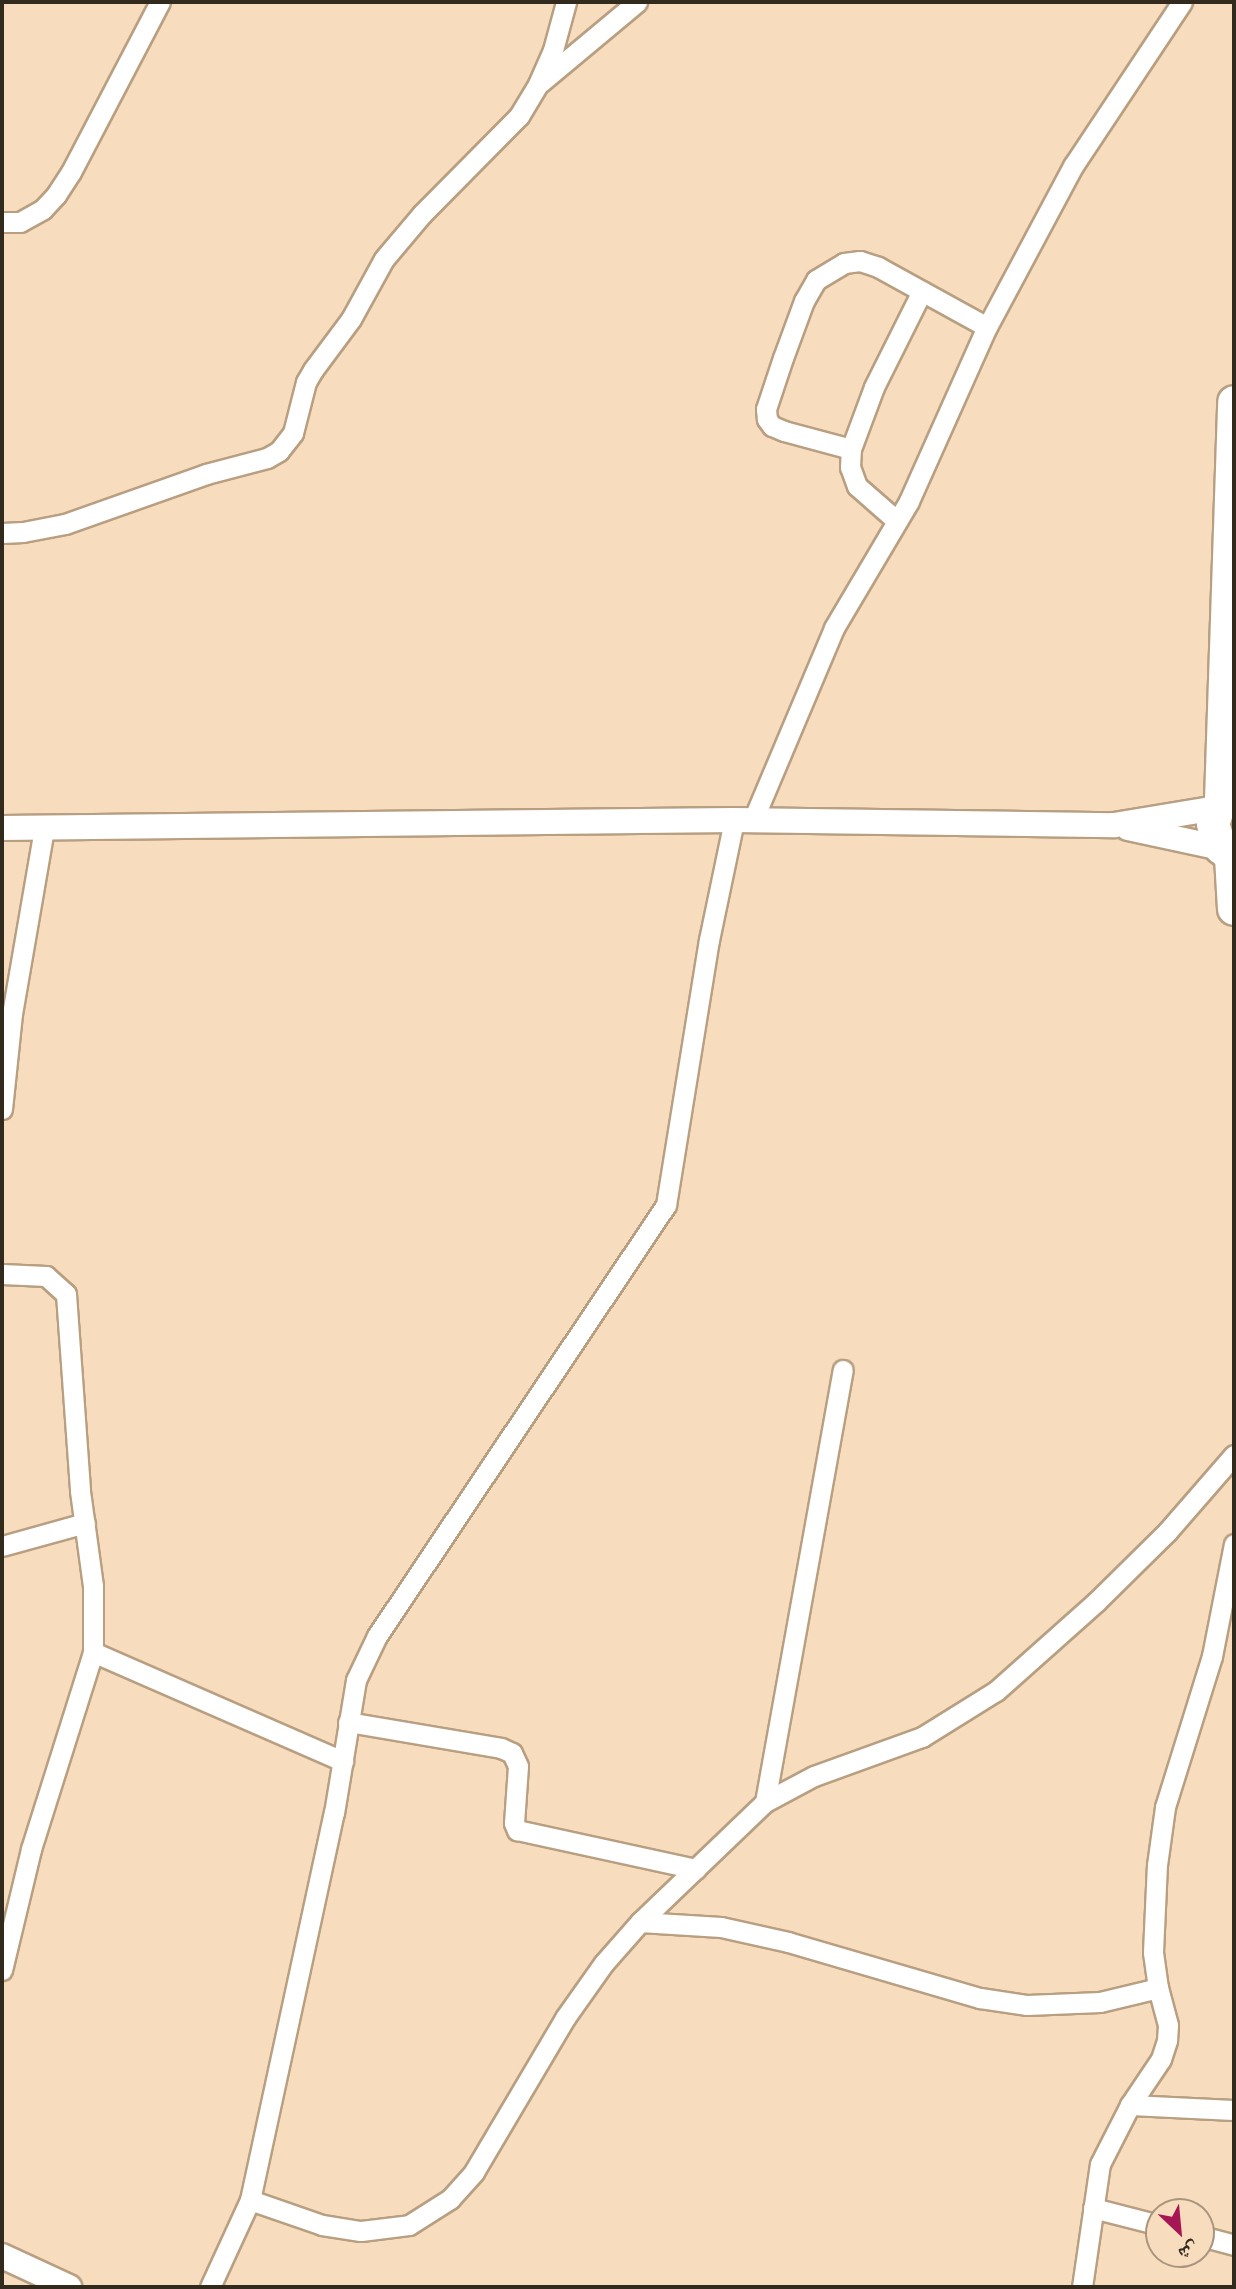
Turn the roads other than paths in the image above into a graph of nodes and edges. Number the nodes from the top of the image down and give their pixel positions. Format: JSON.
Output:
{"nodes":[{"id":1,"x":160,"y":2,"type":"edge"},
{"id":2,"x":566,"y":2,"type":"edge"},
{"id":3,"x":636,"y":2,"type":"edge"},
{"id":4,"x":1182,"y":2,"type":"edge"},
{"id":5,"x":538,"y":84,"type":"junction"},
{"id":6,"x":2,"y":222,"type":"edge"},
{"id":7,"x":922,"y":291,"type":"junction"},
{"id":8,"x":987,"y":327,"type":"junction"},
{"id":9,"x":1234,"y":402,"type":"edge"},
{"id":10,"x":851,"y":449,"type":"junction"},
{"id":11,"x":897,"y":521,"type":"junction"},
{"id":12,"x":2,"y":533,"type":"edge"},
{"id":13,"x":1224,"y":799,"type":"edge"},
{"id":14,"x":743,"y":820,"type":"junction"},
{"id":15,"x":1114,"y":825,"type":"junction"},
{"id":16,"x":2,"y":828,"type":"edge"},
{"id":17,"x":44,"y":829,"type":"junction"},
{"id":18,"x":1229,"y":855,"type":"edge"},
{"id":19,"x":1234,"y":908,"type":"edge"},
{"id":20,"x":2,"y":1109,"type":"edge"},
{"id":21,"x":2,"y":1274,"type":"edge"},
{"id":22,"x":843,"y":1370,"type":"dead end"},
{"id":23,"x":1234,"y":1455,"type":"edge"},
{"id":24,"x":85,"y":1523,"type":"junction"},
{"id":25,"x":1234,"y":1544,"type":"edge"},
{"id":26,"x":2,"y":1546,"type":"edge"},
{"id":27,"x":93,"y":1652,"type":"junction"},
{"id":28,"x":348,"y":1722,"type":"junction"},
{"id":29,"x":343,"y":1760,"type":"junction"},
{"id":30,"x":765,"y":1802,"type":"junction"},
{"id":31,"x":696,"y":1869,"type":"junction"},
{"id":32,"x":640,"y":1922,"type":"junction"},
{"id":33,"x":2,"y":1970,"type":"edge"},
{"id":34,"x":1158,"y":1988,"type":"junction"},
{"id":35,"x":1130,"y":2105,"type":"junction"},
{"id":36,"x":1234,"y":2109,"type":"edge"},
{"id":37,"x":250,"y":2200,"type":"junction"},
{"id":38,"x":1093,"y":2208,"type":"junction"},
{"id":39,"x":1145,"y":2221,"type":"edge"},
{"id":40,"x":1215,"y":2240,"type":"edge"},
{"id":41,"x":1234,"y":2245,"type":"edge"},
{"id":42,"x":4,"y":2260,"type":"edge"},
{"id":43,"x":69,"y":2287,"type":"edge"},
{"id":44,"x":210,"y":2287,"type":"edge"},
{"id":45,"x":1082,"y":2287,"type":"edge"}],
"edges":[{"from":1,"to":6,"type":"street"},
{"from":2,"to":5,"type":"street"},
{"from":3,"to":5,"type":"street"},
{"from":4,"to":8,"type":"street"},
{"from":5,"to":12,"type":"street"},
{"from":7,"to":8,"type":"street"},
{"from":7,"to":10,"type":"street"},
{"from":7,"to":10,"type":"street"},
{"from":8,"to":11,"type":"street"},
{"from":9,"to":13,"type":"highway"},
{"from":10,"to":11,"type":"street"},
{"from":11,"to":14,"type":"street"},
{"from":13,"to":15,"type":"street"},
{"from":13,"to":18,"type":"highway"},
{"from":14,"to":15,"type":"street"},
{"from":14,"to":17,"type":"street"},
{"from":14,"to":28,"type":"street"},
{"from":15,"to":18,"type":"street"},
{"from":16,"to":17,"type":"street"},
{"from":17,"to":20,"type":"street"},
{"from":18,"to":19,"type":"highway"},
{"from":21,"to":24,"type":"street"},
{"from":22,"to":30,"type":"street"},
{"from":23,"to":30,"type":"street"},
{"from":24,"to":26,"type":"street"},
{"from":24,"to":27,"type":"street"},
{"from":25,"to":34,"type":"street"},
{"from":27,"to":29,"type":"street"},
{"from":27,"to":33,"type":"street"},
{"from":28,"to":29,"type":"street"},
{"from":28,"to":31,"type":"street"},
{"from":29,"to":37,"type":"street"},
{"from":30,"to":31,"type":"street"},
{"from":31,"to":32,"type":"street"},
{"from":32,"to":34,"type":"street"},
{"from":32,"to":37,"type":"street"},
{"from":34,"to":35,"type":"street"},
{"from":35,"to":36,"type":"street"},
{"from":35,"to":38,"type":"street"},
{"from":37,"to":44,"type":"street"},
{"from":38,"to":39,"type":"street"},
{"from":38,"to":45,"type":"street"},
{"from":40,"to":41,"type":"street"},
{"from":42,"to":43,"type":"street"}]}
